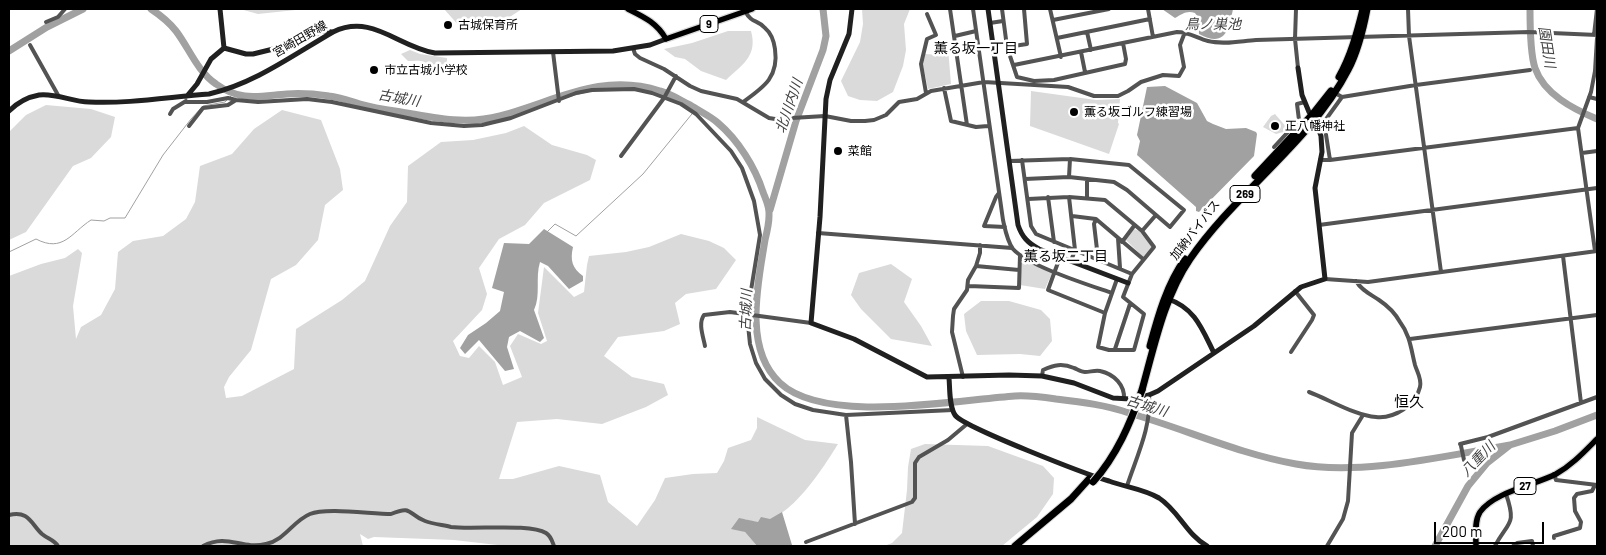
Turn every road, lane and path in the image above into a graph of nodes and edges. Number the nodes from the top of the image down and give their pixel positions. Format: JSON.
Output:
{"nodes":[{"id":1,"x":65,"y":9,"type":"edge"},
{"id":2,"x":220,"y":9,"type":"edge"},
{"id":3,"x":628,"y":9,"type":"edge"},
{"id":4,"x":852,"y":9,"type":"edge"},
{"id":5,"x":950,"y":9,"type":"edge"},
{"id":6,"x":973,"y":9,"type":"edge"},
{"id":7,"x":988,"y":9,"type":"edge"},
{"id":8,"x":1002,"y":9,"type":"edge"},
{"id":9,"x":1024,"y":9,"type":"edge"},
{"id":10,"x":1050,"y":9,"type":"edge"},
{"id":11,"x":1109,"y":9,"type":"edge"},
{"id":12,"x":1148,"y":9,"type":"edge"},
{"id":13,"x":1296,"y":9,"type":"edge"},
{"id":14,"x":1363,"y":9,"type":"edge"},
{"id":15,"x":1368,"y":9,"type":"edge"},
{"id":16,"x":1408,"y":9,"type":"edge"},
{"id":17,"x":1597,"y":9,"type":"edge"},
{"id":18,"x":748,"y":10,"type":"edge"},
{"id":19,"x":927,"y":14,"type":"dead end"},
{"id":20,"x":1150,"y":19,"type":"junction"},
{"id":21,"x":1053,"y":20,"type":"junction"},
{"id":22,"x":1003,"y":21,"type":"junction"},
{"id":23,"x":46,"y":22,"type":"dead end"},
{"id":24,"x":990,"y":23,"type":"junction"},
{"id":25,"x":976,"y":31,"type":"junction"},
{"id":26,"x":332,"y":32,"type":"junction"},
{"id":27,"x":1087,"y":32,"type":"junction"},
{"id":28,"x":1185,"y":32,"type":"junction"},
{"id":29,"x":955,"y":36,"type":"junction"},
{"id":30,"x":1409,"y":36,"type":"junction"},
{"id":31,"x":1596,"y":36,"type":"edge"},
{"id":32,"x":1153,"y":37,"type":"junction"},
{"id":33,"x":1057,"y":38,"type":"junction"},
{"id":34,"x":1359,"y":38,"type":"junction"},
{"id":35,"x":1295,"y":39,"type":"junction"},
{"id":36,"x":666,"y":40,"type":"junction"},
{"id":37,"x":1123,"y":43,"type":"junction"},
{"id":38,"x":30,"y":45,"type":"dead end"},
{"id":39,"x":1007,"y":47,"type":"junction"},
{"id":40,"x":224,"y":48,"type":"junction"},
{"id":41,"x":633,"y":48,"type":"junction"},
{"id":42,"x":1090,"y":50,"type":"junction"},
{"id":43,"x":553,"y":52,"type":"junction"},
{"id":44,"x":1082,"y":52,"type":"junction"},
{"id":45,"x":1061,"y":57,"type":"junction"},
{"id":46,"x":1014,"y":65,"type":"junction"},
{"id":47,"x":1298,"y":68,"type":"joint"},
{"id":48,"x":1530,"y":70,"type":"dead end"},
{"id":49,"x":1085,"y":72,"type":"junction"},
{"id":50,"x":676,"y":76,"type":"junction"},
{"id":51,"x":1054,"y":80,"type":"junction"},
{"id":52,"x":984,"y":82,"type":"junction"},
{"id":53,"x":998,"y":82,"type":"junction"},
{"id":54,"x":961,"y":85,"type":"junction"},
{"id":55,"x":1416,"y":85,"type":"junction"},
{"id":56,"x":1054,"y":86,"type":"junction"},
{"id":57,"x":944,"y":88,"type":"junction"},
{"id":58,"x":926,"y":93,"type":"junction"},
{"id":59,"x":58,"y":95,"type":"junction"},
{"id":60,"x":1338,"y":95,"type":"junction"},
{"id":61,"x":1589,"y":97,"type":"junction"},
{"id":62,"x":664,"y":98,"type":"junction"},
{"id":63,"x":186,"y":99,"type":"junction"},
{"id":64,"x":1597,"y":99,"type":"edge"},
{"id":65,"x":236,"y":100,"type":"junction"},
{"id":66,"x":559,"y":101,"type":"junction"},
{"id":67,"x":743,"y":102,"type":"junction"},
{"id":68,"x":1305,"y":102,"type":"junction"},
{"id":69,"x":9,"y":111,"type":"edge"},
{"id":70,"x":170,"y":114,"type":"dead end"},
{"id":71,"x":825,"y":116,"type":"junction"},
{"id":72,"x":1313,"y":118,"type":"junction"},
{"id":73,"x":967,"y":125,"type":"junction"},
{"id":74,"x":189,"y":126,"type":"dead end"},
{"id":75,"x":988,"y":126,"type":"junction"},
{"id":76,"x":1578,"y":128,"type":"junction"},
{"id":77,"x":1274,"y":147,"type":"dead end"},
{"id":78,"x":1424,"y":147,"type":"junction"},
{"id":79,"x":1597,"y":151,"type":"edge"},
{"id":80,"x":1582,"y":153,"type":"junction"},
{"id":81,"x":620,"y":156,"type":"dead end"},
{"id":82,"x":1070,"y":159,"type":"junction"},
{"id":83,"x":1009,"y":160,"type":"junction"},
{"id":84,"x":1022,"y":160,"type":"junction"},
{"id":85,"x":1320,"y":160,"type":"junction"},
{"id":86,"x":1330,"y":160,"type":"junction"},
{"id":87,"x":1069,"y":177,"type":"junction"},
{"id":88,"x":1025,"y":179,"type":"junction"},
{"id":89,"x":1087,"y":179,"type":"junction"},
{"id":90,"x":1597,"y":188,"type":"edge"},
{"id":91,"x":1587,"y":189,"type":"junction"},
{"id":92,"x":999,"y":193,"type":"junction"},
{"id":93,"x":1048,"y":197,"type":"junction"},
{"id":94,"x":1069,"y":197,"type":"junction"},
{"id":95,"x":1087,"y":198,"type":"junction"},
{"id":96,"x":1028,"y":199,"type":"junction"},
{"id":97,"x":1432,"y":210,"type":"junction"},
{"id":98,"x":1156,"y":215,"type":"junction"},
{"id":99,"x":1072,"y":216,"type":"junction"},
{"id":100,"x":1096,"y":219,"type":"junction"},
{"id":101,"x":1319,"y":225,"type":"junction"},
{"id":102,"x":1134,"y":226,"type":"junction"},
{"id":103,"x":1005,"y":227,"type":"junction"},
{"id":104,"x":1142,"y":231,"type":"junction"},
{"id":105,"x":818,"y":234,"type":"junction"},
{"id":106,"x":1118,"y":238,"type":"junction"},
{"id":107,"x":1054,"y":242,"type":"junction"},
{"id":108,"x":1122,"y":242,"type":"junction"},
{"id":109,"x":980,"y":245,"type":"junction"},
{"id":110,"x":1012,"y":248,"type":"junction"},
{"id":111,"x":1075,"y":250,"type":"junction"},
{"id":112,"x":1596,"y":251,"type":"edge"},
{"id":113,"x":1020,"y":255,"type":"junction"},
{"id":114,"x":1563,"y":256,"type":"junction"},
{"id":115,"x":1060,"y":257,"type":"junction"},
{"id":116,"x":1098,"y":258,"type":"junction"},
{"id":117,"x":1143,"y":260,"type":"junction"},
{"id":118,"x":1071,"y":261,"type":"junction"},
{"id":119,"x":976,"y":266,"type":"junction"},
{"id":120,"x":1120,"y":268,"type":"junction"},
{"id":121,"x":1019,"y":270,"type":"junction"},
{"id":122,"x":1055,"y":272,"type":"junction"},
{"id":123,"x":1441,"y":272,"type":"junction"},
{"id":124,"x":1132,"y":274,"type":"junction"},
{"id":125,"x":1117,"y":279,"type":"junction"},
{"id":126,"x":1325,"y":279,"type":"junction"},
{"id":127,"x":1356,"y":281,"type":"junction"},
{"id":128,"x":1128,"y":283,"type":"junction"},
{"id":129,"x":969,"y":286,"type":"junction"},
{"id":130,"x":1295,"y":291,"type":"junction"},
{"id":131,"x":1112,"y":293,"type":"junction"},
{"id":132,"x":1167,"y":299,"type":"junction"},
{"id":133,"x":1130,"y":304,"type":"junction"},
{"id":134,"x":1105,"y":313,"type":"junction"},
{"id":135,"x":1597,"y":314,"type":"edge"},
{"id":136,"x":748,"y":315,"type":"junction"},
{"id":137,"x":1570,"y":319,"type":"junction"},
{"id":138,"x":811,"y":322,"type":"junction"},
{"id":139,"x":1410,"y":340,"type":"junction"},
{"id":140,"x":705,"y":346,"type":"dead end"},
{"id":141,"x":1115,"y":349,"type":"junction"},
{"id":142,"x":1291,"y":352,"type":"dead end"},
{"id":143,"x":1214,"y":353,"type":"junction"},
{"id":144,"x":1042,"y":376,"type":"junction"},
{"id":145,"x":963,"y":377,"type":"junction"},
{"id":146,"x":950,"y":378,"type":"junction"},
{"id":147,"x":1308,"y":392,"type":"dead end"},
{"id":148,"x":1149,"y":395,"type":"junction"},
{"id":149,"x":1597,"y":397,"type":"edge"},
{"id":150,"x":1124,"y":399,"type":"junction"},
{"id":151,"x":1581,"y":403,"type":"junction"},
{"id":152,"x":953,"y":409,"type":"junction"},
{"id":153,"x":846,"y":415,"type":"junction"},
{"id":154,"x":1363,"y":415,"type":"junction"},
{"id":155,"x":967,"y":424,"type":"junction"},
{"id":156,"x":1597,"y":439,"type":"edge"},
{"id":157,"x":1464,"y":460,"type":"dead end"},
{"id":158,"x":1554,"y":474,"type":"junction"},
{"id":159,"x":1091,"y":480,"type":"junction"},
{"id":160,"x":1596,"y":485,"type":"edge"},
{"id":161,"x":1127,"y":486,"type":"junction"},
{"id":162,"x":1506,"y":494,"type":"junction"},
{"id":163,"x":419,"y":509,"type":"dead end"},
{"id":164,"x":414,"y":514,"type":"junction"},
{"id":165,"x":9,"y":516,"type":"edge"},
{"id":166,"x":855,"y":524,"type":"junction"},
{"id":167,"x":1554,"y":538,"type":"dead end"},
{"id":168,"x":806,"y":542,"type":"dead end"},
{"id":169,"x":58,"y":546,"type":"edge"},
{"id":170,"x":203,"y":546,"type":"edge"},
{"id":171,"x":554,"y":546,"type":"edge"},
{"id":172,"x":1015,"y":546,"type":"edge"},
{"id":173,"x":1021,"y":546,"type":"edge"},
{"id":174,"x":1207,"y":546,"type":"edge"},
{"id":175,"x":1327,"y":546,"type":"edge"},
{"id":176,"x":1476,"y":546,"type":"edge"},
{"id":177,"x":1495,"y":546,"type":"edge"},
{"id":178,"x":1513,"y":546,"type":"edge"},
{"id":179,"x":1533,"y":546,"type":"edge"}],
"edges":[{"from":1,"to":23,"type":"street"},
{"from":2,"to":40,"type":"street"},
{"from":3,"to":36,"type":"main road"},
{"from":4,"to":71,"type":"street"},
{"from":5,"to":29,"type":"street"},
{"from":6,"to":25,"type":"street"},
{"from":7,"to":24,"type":"street"},
{"from":8,"to":22,"type":"street"},
{"from":9,"to":39,"type":"street"},
{"from":10,"to":21,"type":"street"},
{"from":11,"to":21,"type":"street"},
{"from":12,"to":20,"type":"street"},
{"from":13,"to":35,"type":"street"},
{"from":14,"to":34,"type":"highway","name":"加納バイパス","number":"269"},
{"from":15,"to":34,"type":"highway","name":"加納バイパス","number":"269"},
{"from":16,"to":30,"type":"street"},
{"from":17,"to":31,"type":"street"},
{"from":18,"to":36,"type":"main road","number":"9"},
{"from":18,"to":67,"type":"street"},
{"from":19,"to":58,"type":"street"},
{"from":20,"to":27,"type":"street"},
{"from":20,"to":32,"type":"street"},
{"from":21,"to":33,"type":"street"},
{"from":22,"to":24,"type":"street"},
{"from":22,"to":39,"type":"street"},
{"from":24,"to":53,"type":"street"},
{"from":25,"to":29,"type":"street"},
{"from":25,"to":52,"type":"street"},
{"from":26,"to":40,"type":"street"},
{"from":26,"to":43,"type":"street","name":"宮崎田野線"},
{"from":26,"to":63,"type":"street","name":"宮崎田野線"},
{"from":27,"to":33,"type":"street"},
{"from":27,"to":42,"type":"street"},
{"from":28,"to":32,"type":"street"},
{"from":28,"to":35,"type":"street"},
{"from":28,"to":56,"type":"street"},
{"from":29,"to":54,"type":"street"},
{"from":30,"to":31,"type":"street"},
{"from":30,"to":34,"type":"street"},
{"from":30,"to":55,"type":"street"},
{"from":31,"to":61,"type":"street"},
{"from":32,"to":37,"type":"street"},
{"from":33,"to":45,"type":"street"},
{"from":34,"to":35,"type":"street"},
{"from":34,"to":60,"type":"highway","name":"加納バイパス","number":"269"},
{"from":34,"to":72,"type":"highway","name":"加納バイパス","number":"269"},
{"from":35,"to":47,"type":"street"},
{"from":36,"to":41,"type":"street","name":"宮崎田野線"},
{"from":37,"to":42,"type":"street"},
{"from":37,"to":49,"type":"street"},
{"from":38,"to":59,"type":"street"},
{"from":39,"to":46,"type":"street"},
{"from":40,"to":63,"type":"street"},
{"from":41,"to":43,"type":"street","name":"宮崎田野線"},
{"from":41,"to":50,"type":"street"},
{"from":42,"to":44,"type":"street"},
{"from":43,"to":66,"type":"street"},
{"from":44,"to":45,"type":"street"},
{"from":44,"to":49,"type":"street"},
{"from":45,"to":46,"type":"street"},
{"from":46,"to":51,"type":"street"},
{"from":47,"to":68,"type":"street"},
{"from":48,"to":55,"type":"street"},
{"from":49,"to":51,"type":"street"},
{"from":50,"to":62,"type":"street"},
{"from":50,"to":67,"type":"street"},
{"from":51,"to":56,"type":"street"},
{"from":52,"to":53,"type":"street"},
{"from":52,"to":54,"type":"street"},
{"from":52,"to":75,"type":"street"},
{"from":53,"to":56,"type":"street"},
{"from":53,"to":83,"type":"street"},
{"from":54,"to":57,"type":"street"},
{"from":54,"to":73,"type":"street"},
{"from":55,"to":60,"type":"street"},
{"from":55,"to":78,"type":"street"},
{"from":57,"to":58,"type":"street"},
{"from":57,"to":73,"type":"street"},
{"from":58,"to":71,"type":"street"},
{"from":59,"to":63,"type":"street","name":"宮崎田野線"},
{"from":59,"to":69,"type":"street","name":"宮崎田野線"},
{"from":60,"to":72,"type":"highway","name":"加納バイパス","number":"269"},
{"from":60,"to":86,"type":"street"},
{"from":61,"to":64,"type":"street"},
{"from":61,"to":76,"type":"street"},
{"from":62,"to":66,"type":"street"},
{"from":62,"to":81,"type":"street"},
{"from":62,"to":136,"type":"street"},
{"from":63,"to":65,"type":"street"},
{"from":63,"to":70,"type":"street"},
{"from":65,"to":66,"type":"street"},
{"from":65,"to":74,"type":"street"},
{"from":67,"to":71,"type":"street"},
{"from":68,"to":72,"type":"street"},
{"from":68,"to":77,"type":"street"},
{"from":71,"to":105,"type":"street"},
{"from":72,"to":85,"type":"street"},
{"from":72,"to":132,"type":"highway","name":"加納バイパス","number":"269"},
{"from":73,"to":75,"type":"street"},
{"from":75,"to":92,"type":"street"},
{"from":76,"to":78,"type":"street"},
{"from":76,"to":80,"type":"street"},
{"from":78,"to":86,"type":"street"},
{"from":78,"to":97,"type":"street"},
{"from":79,"to":80,"type":"street"},
{"from":80,"to":91,"type":"street"},
{"from":82,"to":84,"type":"street"},
{"from":82,"to":87,"type":"street"},
{"from":82,"to":98,"type":"street"},
{"from":83,"to":84,"type":"street"},
{"from":83,"to":115,"type":"street"},
{"from":84,"to":88,"type":"street"},
{"from":85,"to":86,"type":"street"},
{"from":85,"to":101,"type":"street"},
{"from":87,"to":88,"type":"street"},
{"from":87,"to":89,"type":"street"},
{"from":88,"to":96,"type":"street"},
{"from":89,"to":95,"type":"street"},
{"from":89,"to":98,"type":"street"},
{"from":90,"to":91,"type":"street"},
{"from":91,"to":97,"type":"street"},
{"from":91,"to":112,"type":"street"},
{"from":92,"to":103,"type":"street"},
{"from":92,"to":103,"type":"street"},
{"from":93,"to":94,"type":"street"},
{"from":93,"to":96,"type":"street"},
{"from":93,"to":107,"type":"street"},
{"from":94,"to":95,"type":"street"},
{"from":94,"to":99,"type":"street"},
{"from":95,"to":102,"type":"street"},
{"from":96,"to":107,"type":"street"},
{"from":97,"to":101,"type":"street"},
{"from":97,"to":123,"type":"street"},
{"from":98,"to":104,"type":"street"},
{"from":99,"to":100,"type":"street"},
{"from":99,"to":111,"type":"street"},
{"from":100,"to":106,"type":"street"},
{"from":100,"to":116,"type":"street"},
{"from":101,"to":126,"type":"street"},
{"from":102,"to":104,"type":"street"},
{"from":102,"to":108,"type":"street"},
{"from":103,"to":110,"type":"street"},
{"from":104,"to":117,"type":"street"},
{"from":105,"to":109,"type":"street"},
{"from":105,"to":138,"type":"street"},
{"from":106,"to":108,"type":"street"},
{"from":106,"to":120,"type":"street"},
{"from":107,"to":111,"type":"street"},
{"from":108,"to":117,"type":"street"},
{"from":109,"to":110,"type":"street"},
{"from":109,"to":119,"type":"street"},
{"from":110,"to":113,"type":"street"},
{"from":111,"to":116,"type":"street"},
{"from":111,"to":118,"type":"street"},
{"from":112,"to":114,"type":"street"},
{"from":113,"to":121,"type":"street"},
{"from":113,"to":122,"type":"street"},
{"from":114,"to":123,"type":"street"},
{"from":114,"to":137,"type":"street"},
{"from":115,"to":118,"type":"street"},
{"from":115,"to":122,"type":"street"},
{"from":116,"to":120,"type":"street"},
{"from":117,"to":124,"type":"street"},
{"from":118,"to":125,"type":"street"},
{"from":119,"to":121,"type":"street"},
{"from":119,"to":129,"type":"street"},
{"from":120,"to":124,"type":"street"},
{"from":121,"to":129,"type":"street"},
{"from":122,"to":131,"type":"street"},
{"from":122,"to":134,"type":"street"},
{"from":123,"to":127,"type":"street"},
{"from":124,"to":128,"type":"street"},
{"from":125,"to":128,"type":"street"},
{"from":125,"to":131,"type":"street"},
{"from":126,"to":127,"type":"street"},
{"from":126,"to":130,"type":"street"},
{"from":127,"to":139,"type":"street"},
{"from":128,"to":133,"type":"street"},
{"from":129,"to":145,"type":"street"},
{"from":130,"to":142,"type":"street"},
{"from":130,"to":143,"type":"street"},
{"from":131,"to":134,"type":"street"},
{"from":132,"to":143,"type":"street"},
{"from":132,"to":159,"type":"highway","name":"加納バイパス","number":"269","bridge":true},
{"from":133,"to":141,"type":"street"},
{"from":133,"to":141,"type":"street"},
{"from":134,"to":141,"type":"street"},
{"from":135,"to":137,"type":"street"},
{"from":136,"to":138,"type":"street"},
{"from":136,"to":140,"type":"street"},
{"from":136,"to":153,"type":"street"},
{"from":137,"to":139,"type":"street"},
{"from":137,"to":151,"type":"street"},
{"from":138,"to":146,"type":"street"},
{"from":139,"to":154,"type":"street"},
{"from":143,"to":148,"type":"street"},
{"from":144,"to":145,"type":"street"},
{"from":144,"to":150,"type":"street"},
{"from":144,"to":150,"type":"street"},
{"from":145,"to":146,"type":"street"},
{"from":146,"to":152,"type":"street"},
{"from":147,"to":154,"type":"street"},
{"from":148,"to":150,"type":"street"},
{"from":148,"to":161,"type":"street"},
{"from":149,"to":151,"type":"street"},
{"from":151,"to":157,"type":"street"},
{"from":152,"to":153,"type":"street"},
{"from":152,"to":155,"type":"street"},
{"from":153,"to":166,"type":"street"},
{"from":154,"to":175,"type":"street"},
{"from":155,"to":161,"type":"street"},
{"from":155,"to":166,"type":"street"},
{"from":156,"to":158,"type":"main road","number":"27"},
{"from":158,"to":160,"type":"street"},
{"from":158,"to":162,"type":"main road","number":"27"},
{"from":159,"to":172,"type":"highway","name":"加納バイパス","number":"269"},
{"from":159,"to":173,"type":"highway","name":"加納バイパス","number":"269"},
{"from":160,"to":167,"type":"street"},
{"from":161,"to":174,"type":"street"},
{"from":162,"to":176,"type":"main road","number":"27"},
{"from":162,"to":177,"type":"street"},
{"from":163,"to":164,"type":"street"},
{"from":164,"to":170,"type":"street"},
{"from":164,"to":171,"type":"street"},
{"from":165,"to":169,"type":"street"},
{"from":166,"to":168,"type":"street"},
{"from":178,"to":179,"type":"street"}]}
